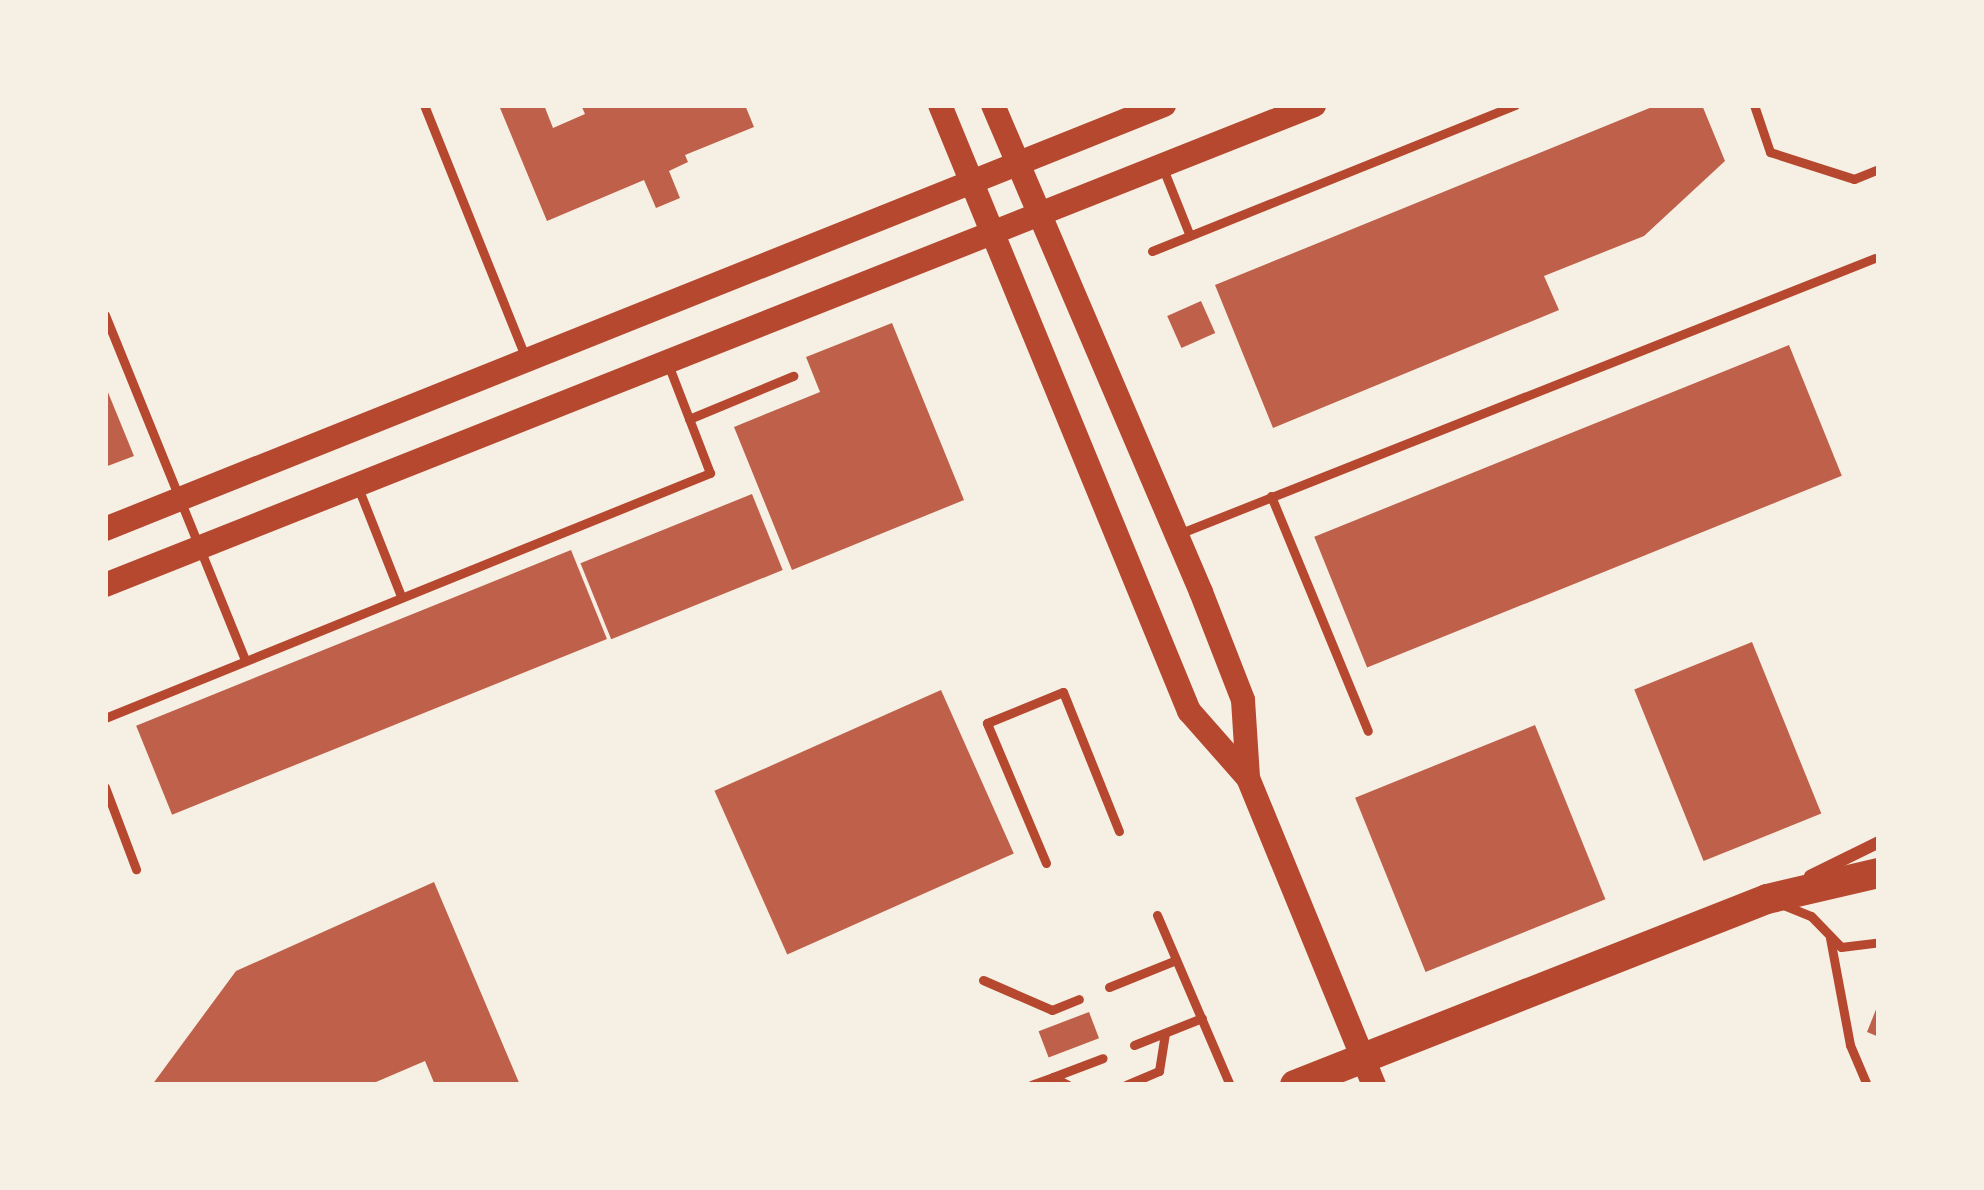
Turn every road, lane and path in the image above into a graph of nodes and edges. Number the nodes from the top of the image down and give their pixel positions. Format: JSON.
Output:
{"nodes":[{"id":1,"x":424,"y":105,"type":"edge"},
{"id":2,"x":940,"y":105,"type":"edge"},
{"id":3,"x":993,"y":105,"type":"edge"},
{"id":4,"x":1164,"y":105,"type":"edge"},
{"id":5,"x":1314,"y":105,"type":"edge"},
{"id":6,"x":1515,"y":105,"type":"edge"},
{"id":7,"x":1754,"y":105,"type":"edge"},
{"id":8,"x":1017,"y":163,"type":"junction"},
{"id":9,"x":1162,"y":166,"type":"junction"},
{"id":10,"x":1879,"y":169,"type":"edge"},
{"id":11,"x":969,"y":182,"type":"junction"},
{"id":12,"x":1039,"y":214,"type":"junction"},
{"id":13,"x":992,"y":233,"type":"junction"},
{"id":14,"x":1190,"y":236,"type":"junction"},
{"id":15,"x":1153,"y":251,"type":"dead end"},
{"id":16,"x":1875,"y":259,"type":"dead end"},
{"id":17,"x":105,"y":315,"type":"edge"},
{"id":18,"x":527,"y":359,"type":"junction"},
{"id":19,"x":666,"y":362,"type":"junction"},
{"id":20,"x":793,"y":376,"type":"dead end"},
{"id":21,"x":689,"y":419,"type":"junction"},
{"id":22,"x":356,"y":483,"type":"junction"},
{"id":23,"x":1271,"y":496,"type":"junction"},
{"id":24,"x":179,"y":499,"type":"junction"},
{"id":25,"x":105,"y":529,"type":"edge"},
{"id":26,"x":1176,"y":535,"type":"junction"},
{"id":27,"x":199,"y":547,"type":"junction"},
{"id":28,"x":105,"y":585,"type":"edge"},
{"id":29,"x":401,"y":596,"type":"junction"},
{"id":30,"x":245,"y":659,"type":"junction"},
{"id":31,"x":105,"y":718,"type":"edge"},
{"id":32,"x":1368,"y":730,"type":"dead end"},
{"id":33,"x":1248,"y":778,"type":"junction"},
{"id":34,"x":105,"y":787,"type":"edge"},
{"id":35,"x":1119,"y":831,"type":"dead end"},
{"id":36,"x":1879,"y":842,"type":"edge"},
{"id":37,"x":1046,"y":863,"type":"dead end"},
{"id":38,"x":136,"y":869,"type":"dead end"},
{"id":39,"x":1879,"y":873,"type":"edge"},
{"id":40,"x":1767,"y":898,"type":"junction"},
{"id":41,"x":1156,"y":915,"type":"dead end"},
{"id":42,"x":1830,"y":938,"type":"junction"},
{"id":43,"x":1879,"y":942,"type":"edge"},
{"id":44,"x":1176,"y":960,"type":"junction"},
{"id":45,"x":983,"y":980,"type":"dead end"},
{"id":46,"x":1109,"y":987,"type":"dead end"},
{"id":47,"x":1079,"y":999,"type":"dead end"},
{"id":48,"x":1202,"y":1018,"type":"junction"},
{"id":49,"x":1165,"y":1034,"type":"junction"},
{"id":50,"x":1134,"y":1046,"type":"dead end"},
{"id":51,"x":1102,"y":1058,"type":"dead end"},
{"id":52,"x":1368,"y":1072,"type":"edge"},
{"id":53,"x":1053,"y":1077,"type":"junction"},
{"id":54,"x":1031,"y":1085,"type":"edge"},
{"id":55,"x":1068,"y":1085,"type":"edge"},
{"id":56,"x":1126,"y":1085,"type":"edge"},
{"id":57,"x":1230,"y":1085,"type":"edge"},
{"id":58,"x":1295,"y":1085,"type":"edge"},
{"id":59,"x":1867,"y":1085,"type":"edge"}],
"edges":[{"from":1,"to":18,"type":"lane"},
{"from":2,"to":11,"type":"main road"},
{"from":3,"to":8,"type":"main road"},
{"from":4,"to":8,"type":"main road"},
{"from":5,"to":9,"type":"main road"},
{"from":6,"to":14,"type":"lane"},
{"from":7,"to":10,"type":"lane"},
{"from":8,"to":11,"type":"main road"},
{"from":8,"to":12,"type":"main road"},
{"from":9,"to":12,"type":"main road"},
{"from":9,"to":14,"type":"lane"},
{"from":11,"to":13,"type":"main road"},
{"from":11,"to":18,"type":"main road"},
{"from":12,"to":13,"type":"main road"},
{"from":12,"to":26,"type":"main road"},
{"from":13,"to":19,"type":"main road"},
{"from":13,"to":33,"type":"main road"},
{"from":14,"to":15,"type":"lane"},
{"from":16,"to":23,"type":"lane"},
{"from":17,"to":24,"type":"lane"},
{"from":18,"to":24,"type":"main road"},
{"from":19,"to":21,"type":"lane"},
{"from":19,"to":22,"type":"main road"},
{"from":20,"to":21,"type":"lane"},
{"from":21,"to":29,"type":"lane"},
{"from":22,"to":27,"type":"main road"},
{"from":22,"to":29,"type":"lane"},
{"from":23,"to":26,"type":"lane"},
{"from":23,"to":32,"type":"lane"},
{"from":24,"to":25,"type":"main road"},
{"from":24,"to":27,"type":"lane"},
{"from":26,"to":33,"type":"main road"},
{"from":27,"to":28,"type":"main road"},
{"from":27,"to":30,"type":"lane"},
{"from":29,"to":30,"type":"lane"},
{"from":30,"to":31,"type":"lane"},
{"from":33,"to":52,"type":"main road"},
{"from":34,"to":38,"type":"lane"},
{"from":35,"to":37,"type":"lane"},
{"from":36,"to":40,"type":"street"},
{"from":39,"to":40,"type":"main road"},
{"from":40,"to":42,"type":"lane"},
{"from":40,"to":52,"type":"main road"},
{"from":41,"to":44,"type":"lane"},
{"from":42,"to":43,"type":"lane"},
{"from":42,"to":59,"type":"lane"},
{"from":44,"to":46,"type":"lane"},
{"from":44,"to":48,"type":"lane"},
{"from":45,"to":47,"type":"lane"},
{"from":48,"to":49,"type":"lane"},
{"from":48,"to":57,"type":"lane"},
{"from":49,"to":50,"type":"lane"},
{"from":49,"to":56,"type":"lane"},
{"from":51,"to":53,"type":"lane"},
{"from":52,"to":58,"type":"main road"},
{"from":53,"to":54,"type":"lane"},
{"from":53,"to":55,"type":"lane"}]}
